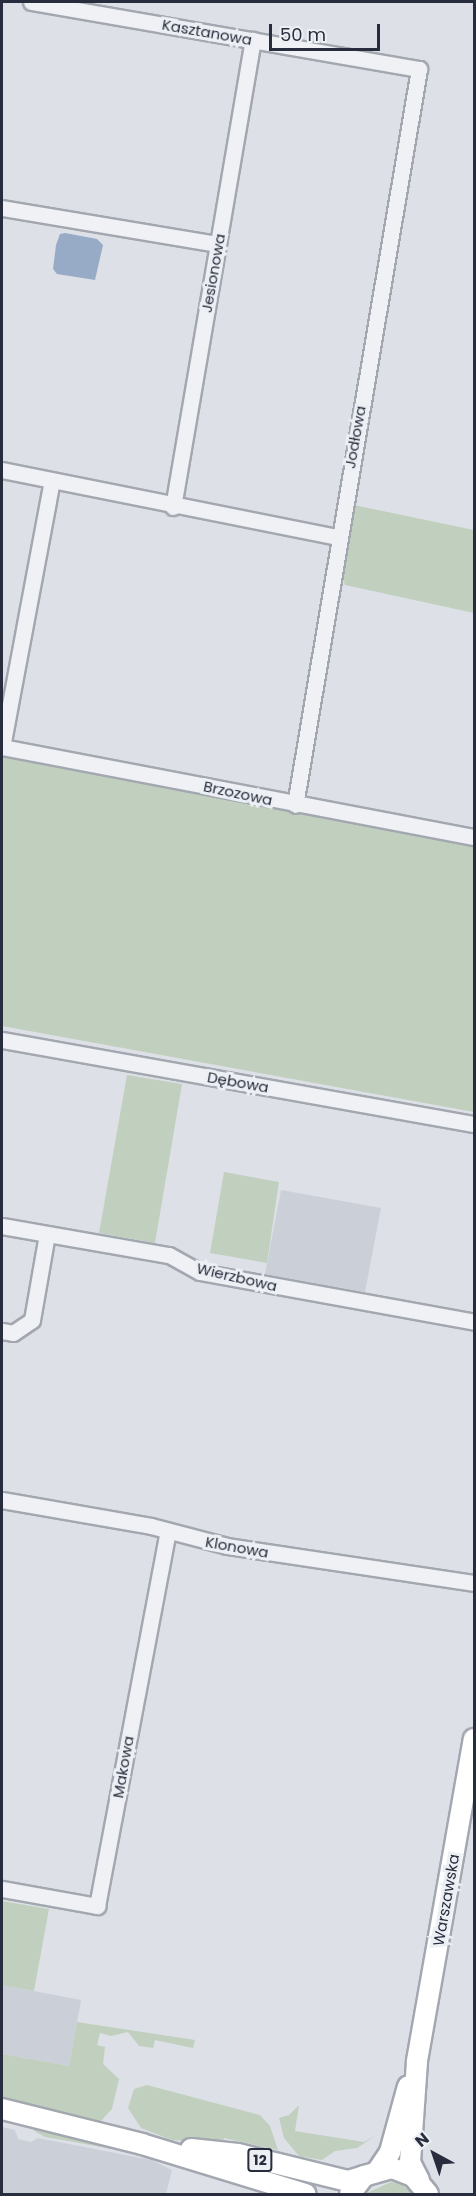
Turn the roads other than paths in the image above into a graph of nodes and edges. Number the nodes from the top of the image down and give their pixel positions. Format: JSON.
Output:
{"nodes":[{"id":1,"x":31,"y":2,"type":"edge"},
{"id":2,"x":253,"y":40,"type":"junction"},
{"id":3,"x":419,"y":69,"type":"joint"},
{"id":4,"x":2,"y":207,"type":"edge"},
{"id":5,"x":218,"y":244,"type":"junction"},
{"id":6,"x":2,"y":470,"type":"edge"},
{"id":7,"x":52,"y":482,"type":"junction"},
{"id":8,"x":173,"y":507,"type":"junction"},
{"id":9,"x":337,"y":537,"type":"junction"},
{"id":10,"x":2,"y":747,"type":"edge"},
{"id":11,"x":295,"y":805,"type":"junction"},
{"id":12,"x":474,"y":837,"type":"edge"},
{"id":13,"x":2,"y":1040,"type":"edge"},
{"id":14,"x":474,"y":1124,"type":"edge"},
{"id":15,"x":2,"y":1226,"type":"edge"},
{"id":16,"x":47,"y":1234,"type":"junction"},
{"id":17,"x":474,"y":1322,"type":"edge"},
{"id":18,"x":2,"y":1331,"type":"edge"},
{"id":19,"x":2,"y":1500,"type":"edge"},
{"id":20,"x":168,"y":1531,"type":"junction"},
{"id":21,"x":474,"y":1583,"type":"edge"},
{"id":22,"x":474,"y":1739,"type":"edge"},
{"id":23,"x":2,"y":1889,"type":"edge"},
{"id":24,"x":417,"y":2061,"type":"junction"},
{"id":25,"x":2,"y":2109,"type":"edge"},
{"id":26,"x":142,"y":2144,"type":"junction"},
{"id":27,"x":371,"y":2173,"type":"junction"},
{"id":28,"x":423,"y":2187,"type":"edge"},
{"id":29,"x":306,"y":2194,"type":"edge"},
{"id":30,"x":350,"y":2194,"type":"edge"}],
"edges":[{"from":1,"to":2,"type":"street","name":"Kasztanowa"},
{"from":2,"to":3,"type":"street","name":"Kasztanowa"},
{"from":2,"to":5,"type":"street","name":"Jesionowa"},
{"from":3,"to":9,"type":"street","name":"Jodłowa"},
{"from":4,"to":5,"type":"street"},
{"from":5,"to":8,"type":"street","name":"Jesionowa"},
{"from":6,"to":7,"type":"street"},
{"from":7,"to":8,"type":"street"},
{"from":7,"to":10,"type":"street"},
{"from":8,"to":9,"type":"street"},
{"from":9,"to":11,"type":"street","name":"Jodłowa"},
{"from":10,"to":11,"type":"street","name":"Brzozowa"},
{"from":11,"to":12,"type":"street","name":"Brzozowa"},
{"from":13,"to":14,"type":"street","name":"Dębowa"},
{"from":15,"to":16,"type":"street","name":"Wierzbowa"},
{"from":16,"to":17,"type":"street","name":"Wierzbowa"},
{"from":16,"to":18,"type":"street"},
{"from":19,"to":20,"type":"street","name":"Klonowa"},
{"from":20,"to":21,"type":"street","name":"Klonowa"},
{"from":20,"to":23,"type":"street","name":"Makowa"},
{"from":22,"to":24,"type":"main road","name":"Warszawska"},
{"from":24,"to":27,"type":"main road","name":"Warszawska"},
{"from":24,"to":28,"type":"main road","name":"Warszawska"},
{"from":25,"to":26,"type":"main road","number":"12"},
{"from":26,"to":27,"type":"main road","number":"12"},
{"from":26,"to":29,"type":"main road","number":"12"},
{"from":27,"to":28,"type":"main road","number":"12"},
{"from":27,"to":30,"type":"main road","name":"Warszawska"}]}
